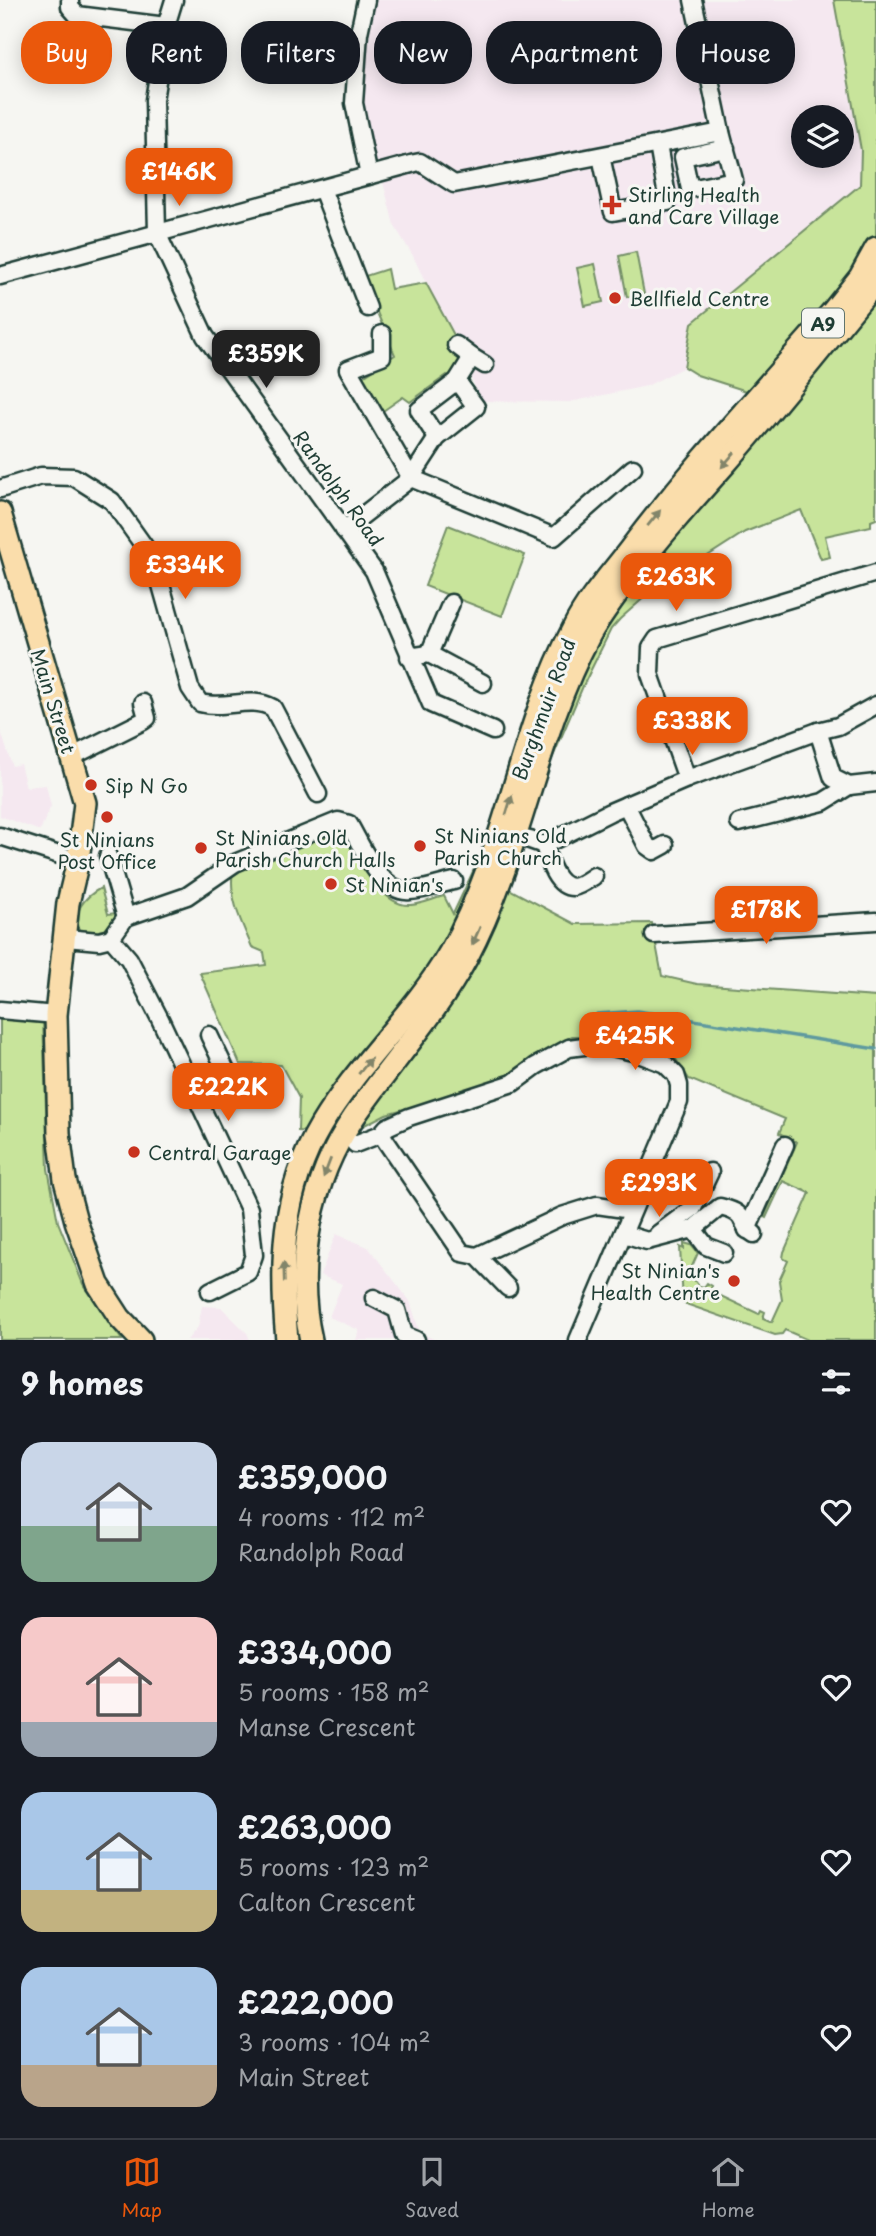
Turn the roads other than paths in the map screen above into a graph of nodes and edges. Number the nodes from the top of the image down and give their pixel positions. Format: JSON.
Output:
{"nodes":[{"id":1,"x":70,"y":0,"type":"edge"},
{"id":2,"x":174,"y":0,"type":"edge"},
{"id":3,"x":366,"y":0,"type":"edge"},
{"id":4,"x":693,"y":0,"type":"edge"},
{"id":5,"x":126,"y":21,"type":"edge"},
{"id":6,"x":168,"y":21,"type":"edge"},
{"id":7,"x":157,"y":84,"type":"edge"},
{"id":8,"x":658,"y":145,"type":"junction"},
{"id":9,"x":601,"y":156,"type":"junction"},
{"id":10,"x":369,"y":176,"type":"junction"},
{"id":11,"x":322,"y":189,"type":"junction"},
{"id":12,"x":157,"y":233,"type":"junction"},
{"id":13,"x":876,"y":248,"type":"edge"},
{"id":14,"x":0,"y":276,"type":"edge"},
{"id":15,"x":876,"y":279,"type":"edge"},
{"id":16,"x":368,"y":308,"type":"dead end"},
{"id":17,"x":382,"y":334,"type":"dead end"},
{"id":18,"x":456,"y":345,"type":"dead end"},
{"id":19,"x":457,"y":381,"type":"junction"},
{"id":20,"x":437,"y":438,"type":"junction"},
{"id":21,"x":633,"y":468,"type":"dead end"},
{"id":22,"x":411,"y":478,"type":"junction"},
{"id":23,"x":0,"y":489,"type":"edge"},
{"id":24,"x":0,"y":513,"type":"edge"},
{"id":25,"x":344,"y":530,"type":"junction"},
{"id":26,"x":4,"y":545,"type":"edge"},
{"id":27,"x":876,"y":573,"type":"edge"},
{"id":28,"x":451,"y":603,"type":"dead end"},
{"id":29,"x":429,"y":654,"type":"junction"},
{"id":30,"x":409,"y":657,"type":"junction"},
{"id":31,"x":483,"y":683,"type":"dead end"},
{"id":32,"x":144,"y":703,"type":"dead end"},
{"id":33,"x":876,"y":705,"type":"edge"},
{"id":34,"x":493,"y":731,"type":"dead end"},
{"id":35,"x":818,"y":731,"type":"junction"},
{"id":36,"x":71,"y":757,"type":"junction"},
{"id":37,"x":687,"y":779,"type":"junction"},
{"id":38,"x":876,"y":783,"type":"edge"},
{"id":39,"x":849,"y":786,"type":"junction"},
{"id":40,"x":318,"y":794,"type":"dead end"},
{"id":41,"x":626,"y":805,"type":"junction"},
{"id":42,"x":739,"y":823,"type":"dead end"},
{"id":43,"x":0,"y":836,"type":"edge"},
{"id":44,"x":508,"y":836,"type":"junction"},
{"id":45,"x":544,"y":845,"type":"junction"},
{"id":46,"x":665,"y":845,"type":"dead end"},
{"id":47,"x":108,"y":856,"type":"dead end"},
{"id":48,"x":78,"y":861,"type":"junction"},
{"id":49,"x":594,"y":876,"type":"dead end"},
{"id":50,"x":454,"y":881,"type":"dead end"},
{"id":51,"x":126,"y":917,"type":"junction"},
{"id":52,"x":876,"y":920,"type":"edge"},
{"id":53,"x":654,"y":935,"type":"dead end"},
{"id":54,"x":66,"y":938,"type":"junction"},
{"id":55,"x":111,"y":938,"type":"junction"},
{"id":56,"x":0,"y":1010,"type":"edge"},
{"id":57,"x":57,"y":1015,"type":"junction"},
{"id":58,"x":209,"y":1035,"type":"dead end"},
{"id":59,"x":194,"y":1095,"type":"junction"},
{"id":60,"x":381,"y":1134,"type":"junction"},
{"id":61,"x":355,"y":1144,"type":"dead end"},
{"id":62,"x":785,"y":1145,"type":"dead end"},
{"id":63,"x":710,"y":1172,"type":"dead end"},
{"id":64,"x":631,"y":1210,"type":"junction"},
{"id":65,"x":694,"y":1229,"type":"junction"},
{"id":66,"x":624,"y":1234,"type":"junction"},
{"id":67,"x":647,"y":1241,"type":"junction"},
{"id":68,"x":724,"y":1253,"type":"dead end"},
{"id":69,"x":477,"y":1256,"type":"junction"},
{"id":70,"x":508,"y":1288,"type":"dead end"},
{"id":71,"x":210,"y":1291,"type":"dead end"},
{"id":72,"x":374,"y":1298,"type":"dead end"},
{"id":73,"x":141,"y":1340,"type":"edge"},
{"id":74,"x":287,"y":1340,"type":"edge"},
{"id":75,"x":311,"y":1340,"type":"edge"},
{"id":76,"x":416,"y":1340,"type":"edge"},
{"id":77,"x":578,"y":1340,"type":"edge"}],
"edges":[{"from":1,"to":5,"type":"street"},
{"from":2,"to":6,"type":"street","name":"Randolph Road"},
{"from":3,"to":10,"type":"street"},
{"from":4,"to":8,"type":"street"},
{"from":7,"to":12,"type":"street","name":"Randolph Road"},
{"from":8,"to":9,"type":"street"},
{"from":8,"to":9,"type":"street"},
{"from":9,"to":10,"type":"street"},
{"from":10,"to":11,"type":"street"},
{"from":11,"to":12,"type":"street"},
{"from":11,"to":16,"type":"street"},
{"from":12,"to":14,"type":"street"},
{"from":12,"to":25,"type":"street","name":"Randolph Road"},
{"from":44,"to":13,"type":"main road","name":"Burghmuir Road","number":"A9","one_way":true},
{"from":15,"to":44,"type":"main road","name":"Burghmuir Road","number":"A9","one_way":true},
{"from":17,"to":22,"type":"street"},
{"from":18,"to":19,"type":"street"},
{"from":19,"to":20,"type":"street"},
{"from":19,"to":20,"type":"street"},
{"from":20,"to":22,"type":"street"},
{"from":21,"to":22,"type":"street"},
{"from":22,"to":25,"type":"street"},
{"from":23,"to":40,"type":"street"},
{"from":24,"to":26,"type":"main road","name":"Main Street"},
{"from":25,"to":30,"type":"street","name":"Randolph Road"},
{"from":26,"to":36,"type":"main road","name":"Main Street"},
{"from":27,"to":37,"type":"street"},
{"from":28,"to":29,"type":"street"},
{"from":29,"to":30,"type":"street"},
{"from":29,"to":31,"type":"street"},
{"from":30,"to":34,"type":"street","name":"Randolph Road"},
{"from":32,"to":36,"type":"street"},
{"from":33,"to":35,"type":"street"},
{"from":35,"to":37,"type":"street"},
{"from":35,"to":39,"type":"street"},
{"from":36,"to":48,"type":"main road","name":"Main Street"},
{"from":37,"to":41,"type":"street"},
{"from":38,"to":39,"type":"street"},
{"from":39,"to":42,"type":"street"},
{"from":41,"to":45,"type":"street"},
{"from":41,"to":46,"type":"street"},
{"from":43,"to":48,"type":"street"},
{"from":44,"to":45,"type":"street"},
{"from":74,"to":44,"type":"main road","name":"Burghmuir Road","number":"A9","one_way":true},
{"from":44,"to":75,"type":"main road","name":"Burghmuir Road","number":"A9","one_way":true},
{"from":45,"to":49,"type":"street"},
{"from":47,"to":51,"type":"street"},
{"from":48,"to":54,"type":"main road","name":"Main Street"},
{"from":50,"to":51,"type":"street"},
{"from":51,"to":55,"type":"street"},
{"from":52,"to":53,"type":"street"},
{"from":54,"to":55,"type":"street"},
{"from":54,"to":57,"type":"main road","name":"Main Street"},
{"from":55,"to":59,"type":"street"},
{"from":56,"to":57,"type":"street"},
{"from":57,"to":73,"type":"main road","name":"Main Street"},
{"from":58,"to":59,"type":"street"},
{"from":59,"to":71,"type":"street"},
{"from":60,"to":61,"type":"street"},
{"from":60,"to":64,"type":"street"},
{"from":60,"to":69,"type":"street"},
{"from":62,"to":65,"type":"street"},
{"from":63,"to":67,"type":"street"},
{"from":64,"to":66,"type":"street"},
{"from":64,"to":69,"type":"street"},
{"from":65,"to":67,"type":"street"},
{"from":65,"to":68,"type":"street"},
{"from":66,"to":67,"type":"street"},
{"from":66,"to":77,"type":"street"},
{"from":69,"to":70,"type":"street"},
{"from":72,"to":76,"type":"street"}]}
